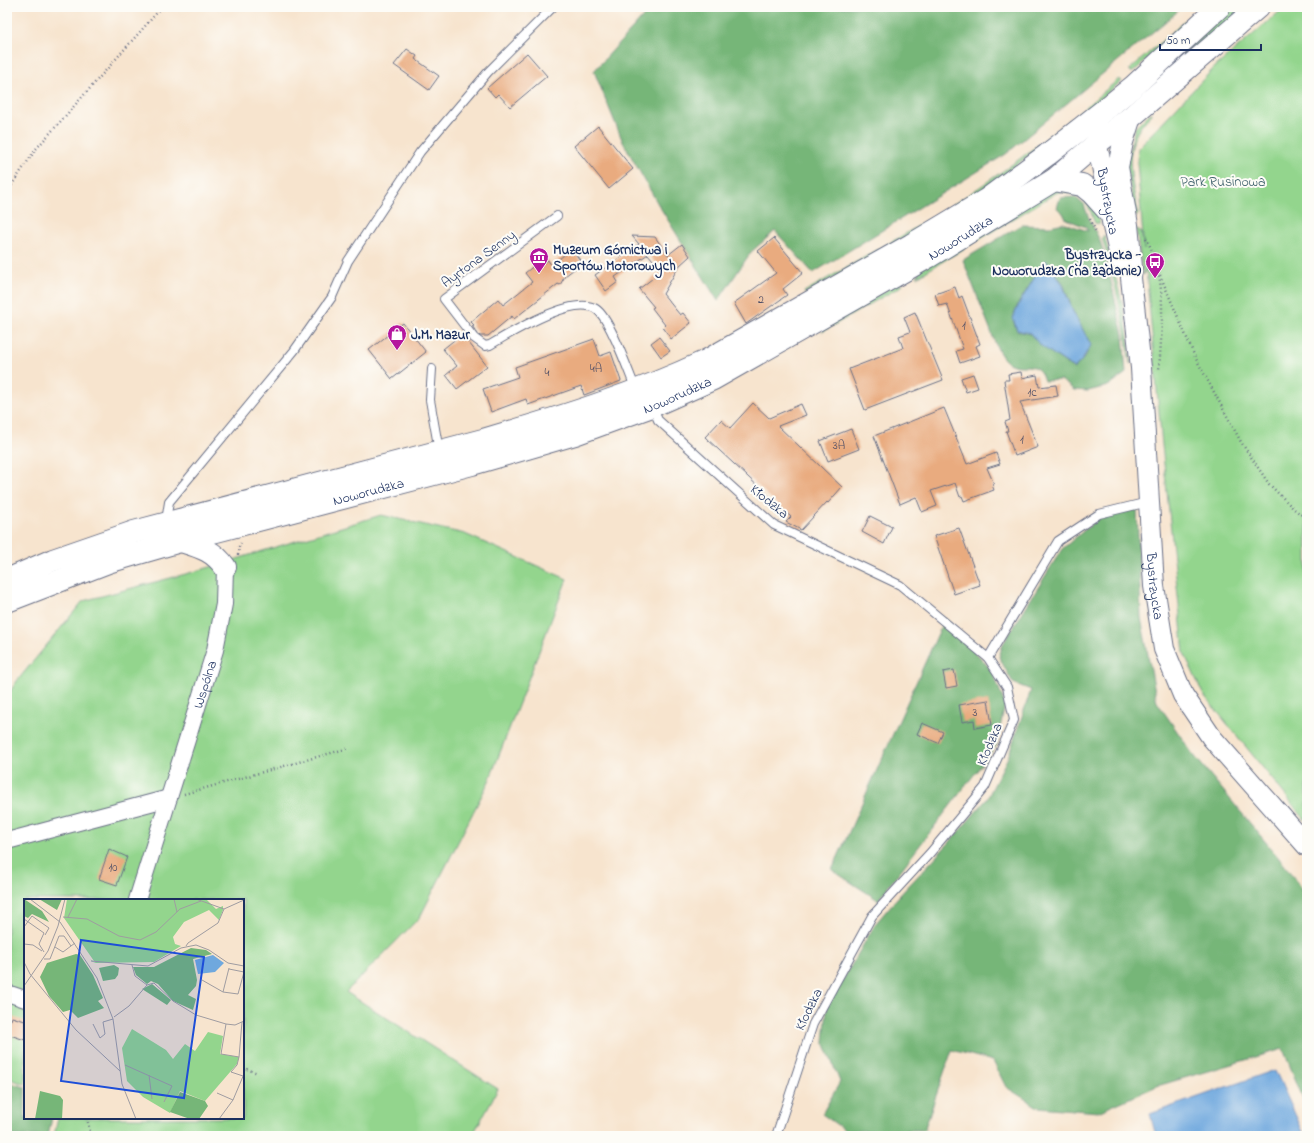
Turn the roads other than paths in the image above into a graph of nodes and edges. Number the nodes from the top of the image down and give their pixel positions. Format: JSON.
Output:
{"nodes":[{"id":1,"x":553,"y":7,"type":"edge"},
{"id":2,"x":1219,"y":7,"type":"edge"},
{"id":3,"x":1258,"y":7,"type":"edge"},
{"id":4,"x":1107,"y":108,"type":"junction"},
{"id":5,"x":1131,"y":117,"type":"junction"},
{"id":6,"x":1067,"y":139,"type":"junction"},
{"id":7,"x":1096,"y":144,"type":"junction"},
{"id":8,"x":1118,"y":167,"type":"junction"},
{"id":9,"x":1054,"y":180,"type":"junction"},
{"id":10,"x":1100,"y":215,"type":"junction"},
{"id":11,"x":557,"y":216,"type":"dead end"},
{"id":12,"x":1131,"y":278,"type":"junction"},
{"id":13,"x":432,"y":369,"type":"dead end"},
{"id":14,"x":636,"y":391,"type":"junction"},
{"id":15,"x":652,"y":406,"type":"junction"},
{"id":16,"x":439,"y":451,"type":"junction"},
{"id":17,"x":1150,"y":503,"type":"junction"},
{"id":18,"x":165,"y":524,"type":"junction"},
{"id":19,"x":242,"y":525,"type":"junction"},
{"id":20,"x":181,"y":541,"type":"junction"},
{"id":21,"x":225,"y":567,"type":"junction"},
{"id":22,"x":7,"y":580,"type":"edge"},
{"id":23,"x":7,"y":601,"type":"edge"},
{"id":24,"x":988,"y":658,"type":"junction"},
{"id":25,"x":168,"y":798,"type":"junction"},
{"id":26,"x":7,"y":841,"type":"edge"},
{"id":27,"x":1307,"y":846,"type":"edge"},
{"id":28,"x":137,"y":899,"type":"edge"},
{"id":29,"x":7,"y":993,"type":"edge"},
{"id":30,"x":24,"y":999,"type":"edge"},
{"id":31,"x":776,"y":1136,"type":"edge"}],
"edges":[{"from":1,"to":18,"type":"lane"},
{"from":2,"to":4,"type":"main road","name":"Noworudzka"},
{"from":3,"to":5,"type":"main road","name":"Noworudzka"},
{"from":4,"to":6,"type":"main road","name":"Noworudzka"},
{"from":4,"to":7,"type":"street"},
{"from":5,"to":7,"type":"main road","name":"Noworudzka"},
{"from":5,"to":8,"type":"street","name":"Bystrzycka"},
{"from":6,"to":7,"type":"street"},
{"from":6,"to":14,"type":"main road","name":"Noworudzka"},
{"from":7,"to":8,"type":"street","name":"Bystrzycka"},
{"from":7,"to":9,"type":"main road","name":"Noworudzka"},
{"from":7,"to":10,"type":"street","name":"Bystrzycka"},
{"from":8,"to":12,"type":"street","name":"Bystrzycka"},
{"from":9,"to":10,"type":"main road"},
{"from":9,"to":15,"type":"main road","name":"Noworudzka"},
{"from":10,"to":12,"type":"street","name":"Bystrzycka"},
{"from":11,"to":14,"type":"lane","name":"Ayrtona Senny"},
{"from":12,"to":17,"type":"street","name":"Bystrzycka"},
{"from":13,"to":16,"type":"lane"},
{"from":14,"to":16,"type":"main road","name":"Noworudzka"},
{"from":15,"to":19,"type":"main road","name":"Noworudzka"},
{"from":15,"to":24,"type":"lane","name":"Kłodzka"},
{"from":16,"to":18,"type":"main road","name":"Noworudzka"},
{"from":17,"to":24,"type":"lane"},
{"from":17,"to":27,"type":"street","name":"Bystrzycka"},
{"from":18,"to":22,"type":"main road","name":"Noworudzka"},
{"from":19,"to":20,"type":"main road","name":"Noworudzka"},
{"from":19,"to":21,"type":"main road"},
{"from":20,"to":21,"type":"main road"},
{"from":20,"to":23,"type":"main road","name":"Noworudzka"},
{"from":21,"to":25,"type":"street","name":"Wspólna"},
{"from":24,"to":31,"type":"lane","name":"Kłodzka"},
{"from":25,"to":26,"type":"street"},
{"from":25,"to":28,"type":"street","name":"Wspólna"},
{"from":29,"to":30,"type":"street"}]}
